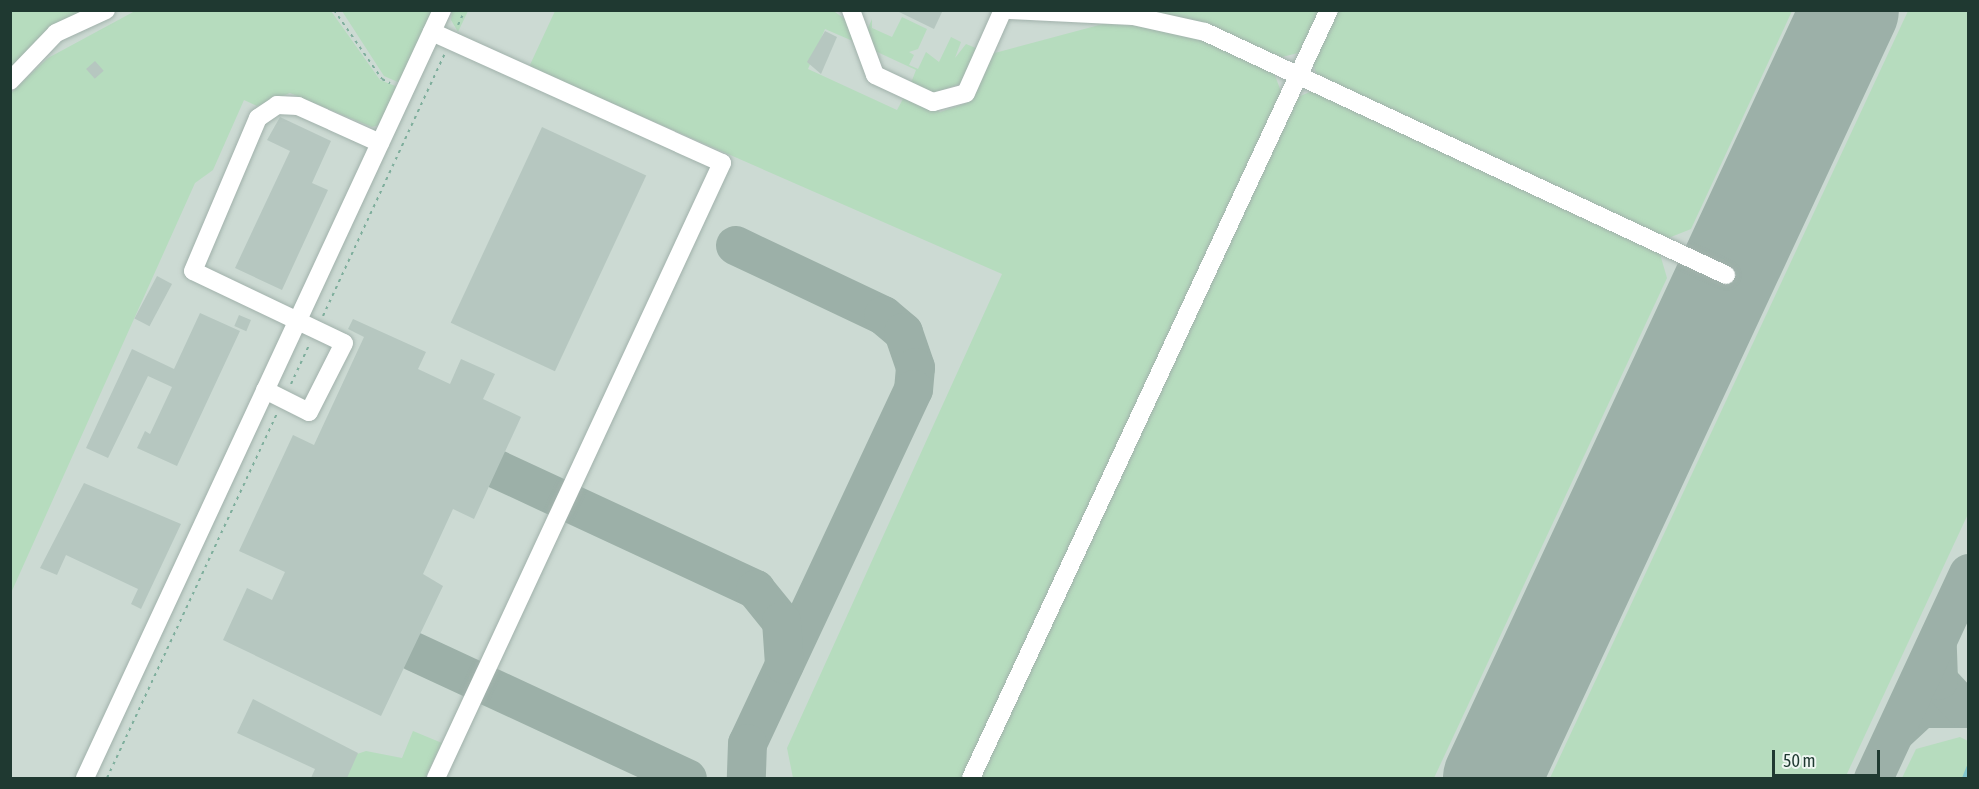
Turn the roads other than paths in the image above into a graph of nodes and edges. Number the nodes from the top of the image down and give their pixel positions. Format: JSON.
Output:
{"nodes":[{"id":1,"x":106,"y":10,"type":"edge"},
{"id":2,"x":442,"y":10,"type":"edge"},
{"id":3,"x":851,"y":10,"type":"edge"},
{"id":4,"x":1003,"y":10,"type":"edge"},
{"id":5,"x":1010,"y":10,"type":"edge"},
{"id":6,"x":1329,"y":10,"type":"edge"},
{"id":7,"x":432,"y":32,"type":"junction"},
{"id":8,"x":1299,"y":76,"type":"junction"},
{"id":9,"x":10,"y":81,"type":"edge"},
{"id":10,"x":380,"y":143,"type":"junction"},
{"id":11,"x":1726,"y":275,"type":"dead end"},
{"id":12,"x":298,"y":320,"type":"junction"},
{"id":13,"x":265,"y":390,"type":"junction"},
{"id":14,"x":85,"y":778,"type":"edge"},
{"id":15,"x":435,"y":778,"type":"edge"},
{"id":16,"x":971,"y":778,"type":"edge"}],
"edges":[{"from":1,"to":9,"type":"lane"},
{"from":2,"to":7,"type":"lane"},
{"from":3,"to":4,"type":"lane"},
{"from":5,"to":8,"type":"lane"},
{"from":6,"to":8,"type":"lane"},
{"from":7,"to":10,"type":"lane"},
{"from":7,"to":15,"type":"lane"},
{"from":8,"to":11,"type":"lane"},
{"from":8,"to":16,"type":"lane"},
{"from":10,"to":12,"type":"lane"},
{"from":10,"to":12,"type":"lane"},
{"from":12,"to":13,"type":"lane"},
{"from":12,"to":13,"type":"lane"},
{"from":13,"to":14,"type":"lane"}]}
